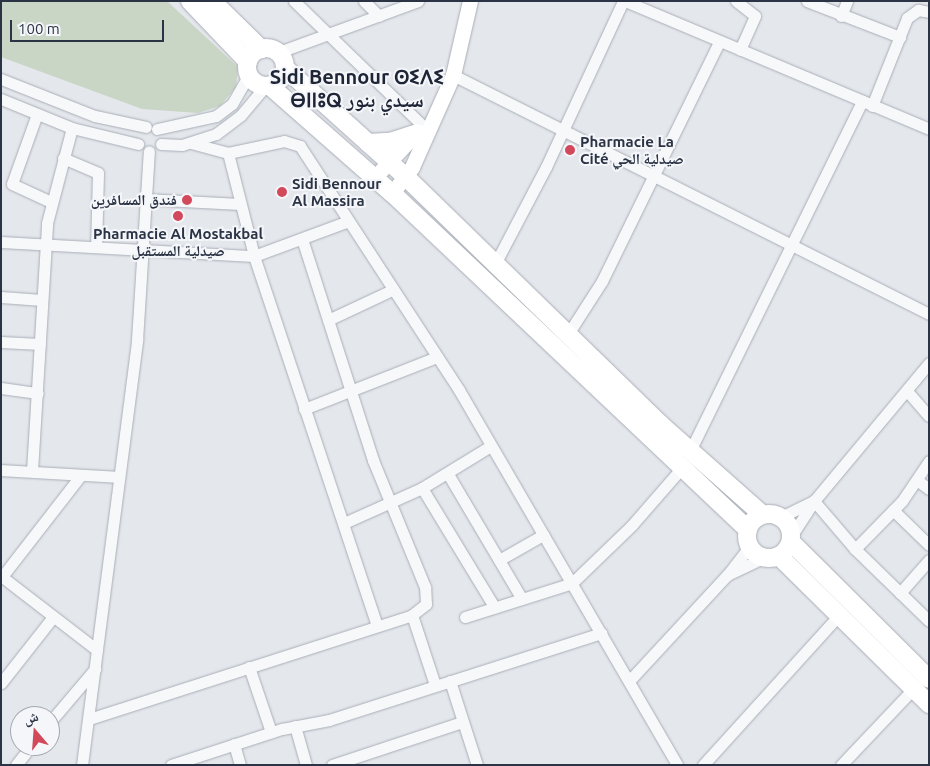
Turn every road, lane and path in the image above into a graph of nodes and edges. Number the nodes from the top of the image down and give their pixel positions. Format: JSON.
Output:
{"nodes":[{"id":1,"x":190,"y":1,"type":"edge"},
{"id":2,"x":212,"y":1,"type":"edge"},
{"id":3,"x":294,"y":1,"type":"edge"},
{"id":4,"x":364,"y":1,"type":"edge"},
{"id":5,"x":418,"y":1,"type":"edge"},
{"id":6,"x":470,"y":1,"type":"edge"},
{"id":7,"x":736,"y":1,"type":"edge"},
{"id":8,"x":807,"y":1,"type":"edge"},
{"id":9,"x":847,"y":1,"type":"edge"},
{"id":10,"x":629,"y":2,"type":"edge"},
{"id":11,"x":929,"y":12,"type":"edge"},
{"id":12,"x":379,"y":16,"type":"junction"},
{"id":13,"x":841,"y":16,"type":"junction"},
{"id":14,"x":329,"y":33,"type":"junction"},
{"id":15,"x":900,"y":37,"type":"junction"},
{"id":16,"x":719,"y":42,"type":"junction"},
{"id":17,"x":740,"y":50,"type":"junction"},
{"id":18,"x":275,"y":56,"type":"junction"},
{"id":19,"x":248,"y":68,"type":"junction"},
{"id":20,"x":453,"y":75,"type":"junction"},
{"id":21,"x":1,"y":79,"type":"edge"},
{"id":22,"x":268,"y":86,"type":"junction"},
{"id":23,"x":3,"y":103,"type":"edge"},
{"id":24,"x":867,"y":104,"type":"junction"},
{"id":25,"x":37,"y":114,"type":"junction"},
{"id":26,"x":72,"y":128,"type":"junction"},
{"id":27,"x":151,"y":128,"type":"junction"},
{"id":28,"x":929,"y":129,"type":"edge"},
{"id":29,"x":422,"y":130,"type":"junction"},
{"id":30,"x":563,"y":130,"type":"junction"},
{"id":31,"x":192,"y":143,"type":"junction"},
{"id":32,"x":368,"y":143,"type":"junction"},
{"id":33,"x":138,"y":144,"type":"junction"},
{"id":34,"x":161,"y":144,"type":"junction"},
{"id":35,"x":149,"y":152,"type":"junction"},
{"id":36,"x":228,"y":153,"type":"junction"},
{"id":37,"x":63,"y":158,"type":"junction"},
{"id":38,"x":390,"y":162,"type":"junction"},
{"id":39,"x":654,"y":175,"type":"junction"},
{"id":40,"x":375,"y":177,"type":"junction"},
{"id":41,"x":406,"y":177,"type":"junction"},
{"id":42,"x":392,"y":193,"type":"junction"},
{"id":43,"x":144,"y":199,"type":"junction"},
{"id":44,"x":51,"y":202,"type":"junction"},
{"id":45,"x":240,"y":204,"type":"junction"},
{"id":46,"x":346,"y":222,"type":"junction"},
{"id":47,"x":302,"y":239,"type":"junction"},
{"id":48,"x":1,"y":242,"type":"edge"},
{"id":49,"x":790,"y":243,"type":"junction"},
{"id":50,"x":46,"y":244,"type":"junction"},
{"id":51,"x":96,"y":247,"type":"junction"},
{"id":52,"x":144,"y":250,"type":"junction"},
{"id":53,"x":254,"y":256,"type":"junction"},
{"id":54,"x":494,"y":264,"type":"junction"},
{"id":55,"x":392,"y":290,"type":"junction"},
{"id":56,"x":1,"y":297,"type":"edge"},
{"id":57,"x":42,"y":300,"type":"junction"},
{"id":58,"x":929,"y":314,"type":"edge"},
{"id":59,"x":328,"y":320,"type":"junction"},
{"id":60,"x":568,"y":334,"type":"junction"},
{"id":61,"x":1,"y":342,"type":"edge"},
{"id":62,"x":40,"y":344,"type":"junction"},
{"id":63,"x":437,"y":356,"type":"junction"},
{"id":64,"x":929,"y":363,"type":"edge"},
{"id":65,"x":1,"y":388,"type":"edge"},
{"id":66,"x":907,"y":391,"type":"junction"},
{"id":67,"x":38,"y":393,"type":"junction"},
{"id":68,"x":350,"y":393,"type":"junction"},
{"id":69,"x":304,"y":409,"type":"junction"},
{"id":70,"x":929,"y":416,"type":"edge"},
{"id":71,"x":489,"y":447,"type":"junction"},
{"id":72,"x":691,"y":449,"type":"junction"},
{"id":73,"x":929,"y":462,"type":"edge"},
{"id":74,"x":1,"y":470,"type":"edge"},
{"id":75,"x":680,"y":470,"type":"junction"},
{"id":76,"x":32,"y":471,"type":"junction"},
{"id":77,"x":448,"y":474,"type":"junction"},
{"id":78,"x":81,"y":475,"type":"junction"},
{"id":79,"x":119,"y":477,"type":"junction"},
{"id":80,"x":917,"y":480,"type":"junction"},
{"id":81,"x":422,"y":488,"type":"junction"},
{"id":82,"x":929,"y":489,"type":"edge"},
{"id":83,"x":814,"y":500,"type":"junction"},
{"id":84,"x":389,"y":503,"type":"junction"},
{"id":85,"x":893,"y":510,"type":"junction"},
{"id":86,"x":763,"y":514,"type":"junction"},
{"id":87,"x":781,"y":516,"type":"junction"},
{"id":88,"x":344,"y":523,"type":"junction"},
{"id":89,"x":543,"y":535,"type":"junction"},
{"id":90,"x":749,"y":538,"type":"junction"},
{"id":91,"x":929,"y":545,"type":"edge"},
{"id":92,"x":782,"y":548,"type":"junction"},
{"id":93,"x":854,"y":550,"type":"junction"},
{"id":94,"x":499,"y":560,"type":"junction"},
{"id":95,"x":929,"y":560,"type":"edge"},
{"id":96,"x":727,"y":575,"type":"junction"},
{"id":97,"x":2,"y":577,"type":"edge"},
{"id":98,"x":572,"y":583,"type":"junction"},
{"id":99,"x":900,"y":593,"type":"junction"},
{"id":100,"x":522,"y":599,"type":"junction"},
{"id":101,"x":495,"y":608,"type":"junction"},
{"id":102,"x":412,"y":615,"type":"junction"},
{"id":103,"x":53,"y":617,"type":"junction"},
{"id":104,"x":465,"y":617,"type":"dead end"},
{"id":105,"x":837,"y":617,"type":"junction"},
{"id":106,"x":929,"y":621,"type":"edge"},
{"id":107,"x":377,"y":626,"type":"junction"},
{"id":108,"x":601,"y":633,"type":"junction"},
{"id":109,"x":97,"y":650,"type":"junction"},
{"id":110,"x":249,"y":667,"type":"junction"},
{"id":111,"x":95,"y":669,"type":"junction"},
{"id":112,"x":929,"y":680,"type":"edge"},
{"id":113,"x":450,"y":681,"type":"junction"},
{"id":114,"x":629,"y":681,"type":"junction"},
{"id":115,"x":1,"y":683,"type":"edge"},
{"id":116,"x":435,"y":686,"type":"junction"},
{"id":117,"x":913,"y":689,"type":"junction"},
{"id":118,"x":929,"y":704,"type":"edge"},
{"id":119,"x":60,"y":710,"type":"edge"},
{"id":120,"x":89,"y":719,"type":"junction"},
{"id":121,"x":462,"y":722,"type":"junction"},
{"id":122,"x":295,"y":726,"type":"junction"},
{"id":123,"x":271,"y":732,"type":"junction"},
{"id":124,"x":234,"y":744,"type":"junction"},
{"id":125,"x":174,"y":764,"type":"edge"},
{"id":126,"x":82,"y":765,"type":"edge"},
{"id":127,"x":240,"y":765,"type":"edge"},
{"id":128,"x":306,"y":765,"type":"edge"},
{"id":129,"x":332,"y":765,"type":"edge"},
{"id":130,"x":477,"y":765,"type":"edge"},
{"id":131,"x":677,"y":765,"type":"edge"},
{"id":132,"x":702,"y":765,"type":"edge"},
{"id":133,"x":840,"y":765,"type":"edge"}],
"edges":[{"from":1,"to":19,"type":"main road"},
{"from":2,"to":18,"type":"main road"},
{"from":3,"to":14,"type":"street"},
{"from":4,"to":12,"type":"street"},
{"from":5,"to":12,"type":"street"},
{"from":6,"to":20,"type":"main road"},
{"from":7,"to":17,"type":"street"},
{"from":8,"to":13,"type":"street"},
{"from":9,"to":13,"type":"street"},
{"from":10,"to":16,"type":"street"},
{"from":10,"to":30,"type":"street"},
{"from":11,"to":15,"type":"street"},
{"from":12,"to":14,"type":"street"},
{"from":13,"to":15,"type":"street"},
{"from":14,"to":18,"type":"street"},
{"from":14,"to":29,"type":"street"},
{"from":15,"to":24,"type":"street"},
{"from":16,"to":17,"type":"street"},
{"from":16,"to":39,"type":"street"},
{"from":17,"to":24,"type":"street"},
{"from":18,"to":19,"type":"main road"},
{"from":18,"to":22,"type":"main road"},
{"from":18,"to":32,"type":"main road"},
{"from":19,"to":22,"type":"main road"},
{"from":19,"to":27,"type":"street"},
{"from":20,"to":29,"type":"main road"},
{"from":20,"to":30,"type":"street"},
{"from":21,"to":27,"type":"street"},
{"from":22,"to":31,"type":"street"},
{"from":22,"to":40,"type":"main road"},
{"from":23,"to":25,"type":"street"},
{"from":24,"to":28,"type":"street"},
{"from":24,"to":49,"type":"street"},
{"from":25,"to":26,"type":"street"},
{"from":25,"to":44,"type":"street"},
{"from":26,"to":33,"type":"street"},
{"from":26,"to":37,"type":"street"},
{"from":27,"to":33,"type":"street"},
{"from":27,"to":34,"type":"street"},
{"from":29,"to":32,"type":"main road"},
{"from":29,"to":38,"type":"main road"},
{"from":29,"to":41,"type":"main road"},
{"from":30,"to":39,"type":"street"},
{"from":30,"to":54,"type":"street"},
{"from":31,"to":34,"type":"street"},
{"from":31,"to":36,"type":"street"},
{"from":32,"to":38,"type":"main road"},
{"from":33,"to":35,"type":"street"},
{"from":34,"to":35,"type":"street"},
{"from":35,"to":43,"type":"street"},
{"from":36,"to":45,"type":"street"},
{"from":36,"to":46,"type":"street"},
{"from":37,"to":44,"type":"street"},
{"from":37,"to":51,"type":"street"},
{"from":38,"to":40,"type":"main road"},
{"from":38,"to":41,"type":"main road"},
{"from":39,"to":49,"type":"street"},
{"from":39,"to":60,"type":"street"},
{"from":40,"to":42,"type":"main road"},
{"from":41,"to":42,"type":"main road"},
{"from":41,"to":54,"type":"main road"},
{"from":42,"to":75,"type":"main road"},
{"from":43,"to":45,"type":"street"},
{"from":43,"to":52,"type":"street"},
{"from":44,"to":50,"type":"street"},
{"from":45,"to":53,"type":"street"},
{"from":46,"to":47,"type":"street"},
{"from":46,"to":55,"type":"street"},
{"from":47,"to":53,"type":"street"},
{"from":47,"to":59,"type":"street"},
{"from":48,"to":50,"type":"street"},
{"from":49,"to":58,"type":"street"},
{"from":49,"to":72,"type":"street"},
{"from":50,"to":51,"type":"street"},
{"from":50,"to":57,"type":"street"},
{"from":51,"to":52,"type":"street"},
{"from":52,"to":53,"type":"street"},
{"from":52,"to":79,"type":"street"},
{"from":53,"to":69,"type":"street"},
{"from":54,"to":60,"type":"main road"},
{"from":55,"to":59,"type":"street"},
{"from":55,"to":63,"type":"street"},
{"from":56,"to":57,"type":"street"},
{"from":57,"to":62,"type":"street"},
{"from":59,"to":68,"type":"street"},
{"from":60,"to":72,"type":"main road"},
{"from":61,"to":62,"type":"street"},
{"from":62,"to":67,"type":"street"},
{"from":63,"to":68,"type":"street"},
{"from":63,"to":71,"type":"street"},
{"from":64,"to":66,"type":"street"},
{"from":65,"to":67,"type":"street"},
{"from":66,"to":70,"type":"street"},
{"from":66,"to":83,"type":"street"},
{"from":67,"to":76,"type":"street"},
{"from":68,"to":69,"type":"street"},
{"from":68,"to":84,"type":"street"},
{"from":69,"to":88,"type":"street"},
{"from":71,"to":77,"type":"street"},
{"from":71,"to":89,"type":"street"},
{"from":72,"to":86,"type":"main road"},
{"from":73,"to":80,"type":"street"},
{"from":74,"to":76,"type":"street"},
{"from":75,"to":90,"type":"main road"},
{"from":75,"to":98,"type":"street"},
{"from":76,"to":78,"type":"street"},
{"from":77,"to":81,"type":"street"},
{"from":77,"to":94,"type":"street"},
{"from":78,"to":79,"type":"street"},
{"from":78,"to":97,"type":"street"},
{"from":79,"to":109,"type":"street"},
{"from":80,"to":82,"type":"street"},
{"from":80,"to":85,"type":"street"},
{"from":81,"to":84,"type":"street"},
{"from":81,"to":101,"type":"street"},
{"from":83,"to":87,"type":"street"},
{"from":83,"to":92,"type":"street"},
{"from":83,"to":93,"type":"street"},
{"from":84,"to":88,"type":"street"},
{"from":84,"to":102,"type":"street"},
{"from":85,"to":91,"type":"street"},
{"from":85,"to":93,"type":"street"},
{"from":86,"to":87,"type":"main road"},
{"from":86,"to":90,"type":"main road"},
{"from":87,"to":92,"type":"main road"},
{"from":88,"to":107,"type":"street"},
{"from":89,"to":94,"type":"street"},
{"from":89,"to":98,"type":"street"},
{"from":90,"to":92,"type":"main road"},
{"from":90,"to":96,"type":"street"},
{"from":92,"to":96,"type":"street"},
{"from":92,"to":105,"type":"main road"},
{"from":92,"to":112,"type":"main road"},
{"from":93,"to":99,"type":"street"},
{"from":94,"to":100,"type":"street"},
{"from":95,"to":99,"type":"street"},
{"from":96,"to":114,"type":"street"},
{"from":97,"to":103,"type":"street"},
{"from":98,"to":100,"type":"street"},
{"from":98,"to":108,"type":"street"},
{"from":99,"to":106,"type":"street"},
{"from":100,"to":101,"type":"street"},
{"from":101,"to":104,"type":"street"},
{"from":102,"to":107,"type":"street"},
{"from":102,"to":116,"type":"street"},
{"from":103,"to":109,"type":"street"},
{"from":103,"to":115,"type":"street"},
{"from":105,"to":117,"type":"main road"},
{"from":105,"to":132,"type":"street"},
{"from":107,"to":110,"type":"street"},
{"from":108,"to":113,"type":"street"},
{"from":108,"to":114,"type":"street"},
{"from":109,"to":111,"type":"street"},
{"from":110,"to":120,"type":"street"},
{"from":110,"to":123,"type":"street"},
{"from":111,"to":119,"type":"street"},
{"from":111,"to":120,"type":"street"},
{"from":113,"to":116,"type":"street"},
{"from":113,"to":121,"type":"street"},
{"from":114,"to":131,"type":"street"},
{"from":116,"to":122,"type":"street"},
{"from":117,"to":118,"type":"main road"},
{"from":117,"to":133,"type":"street"},
{"from":120,"to":126,"type":"street"},
{"from":121,"to":129,"type":"street"},
{"from":121,"to":130,"type":"street"},
{"from":122,"to":123,"type":"street"},
{"from":122,"to":128,"type":"street"},
{"from":123,"to":124,"type":"street"},
{"from":124,"to":125,"type":"street"},
{"from":124,"to":127,"type":"street"}]}
